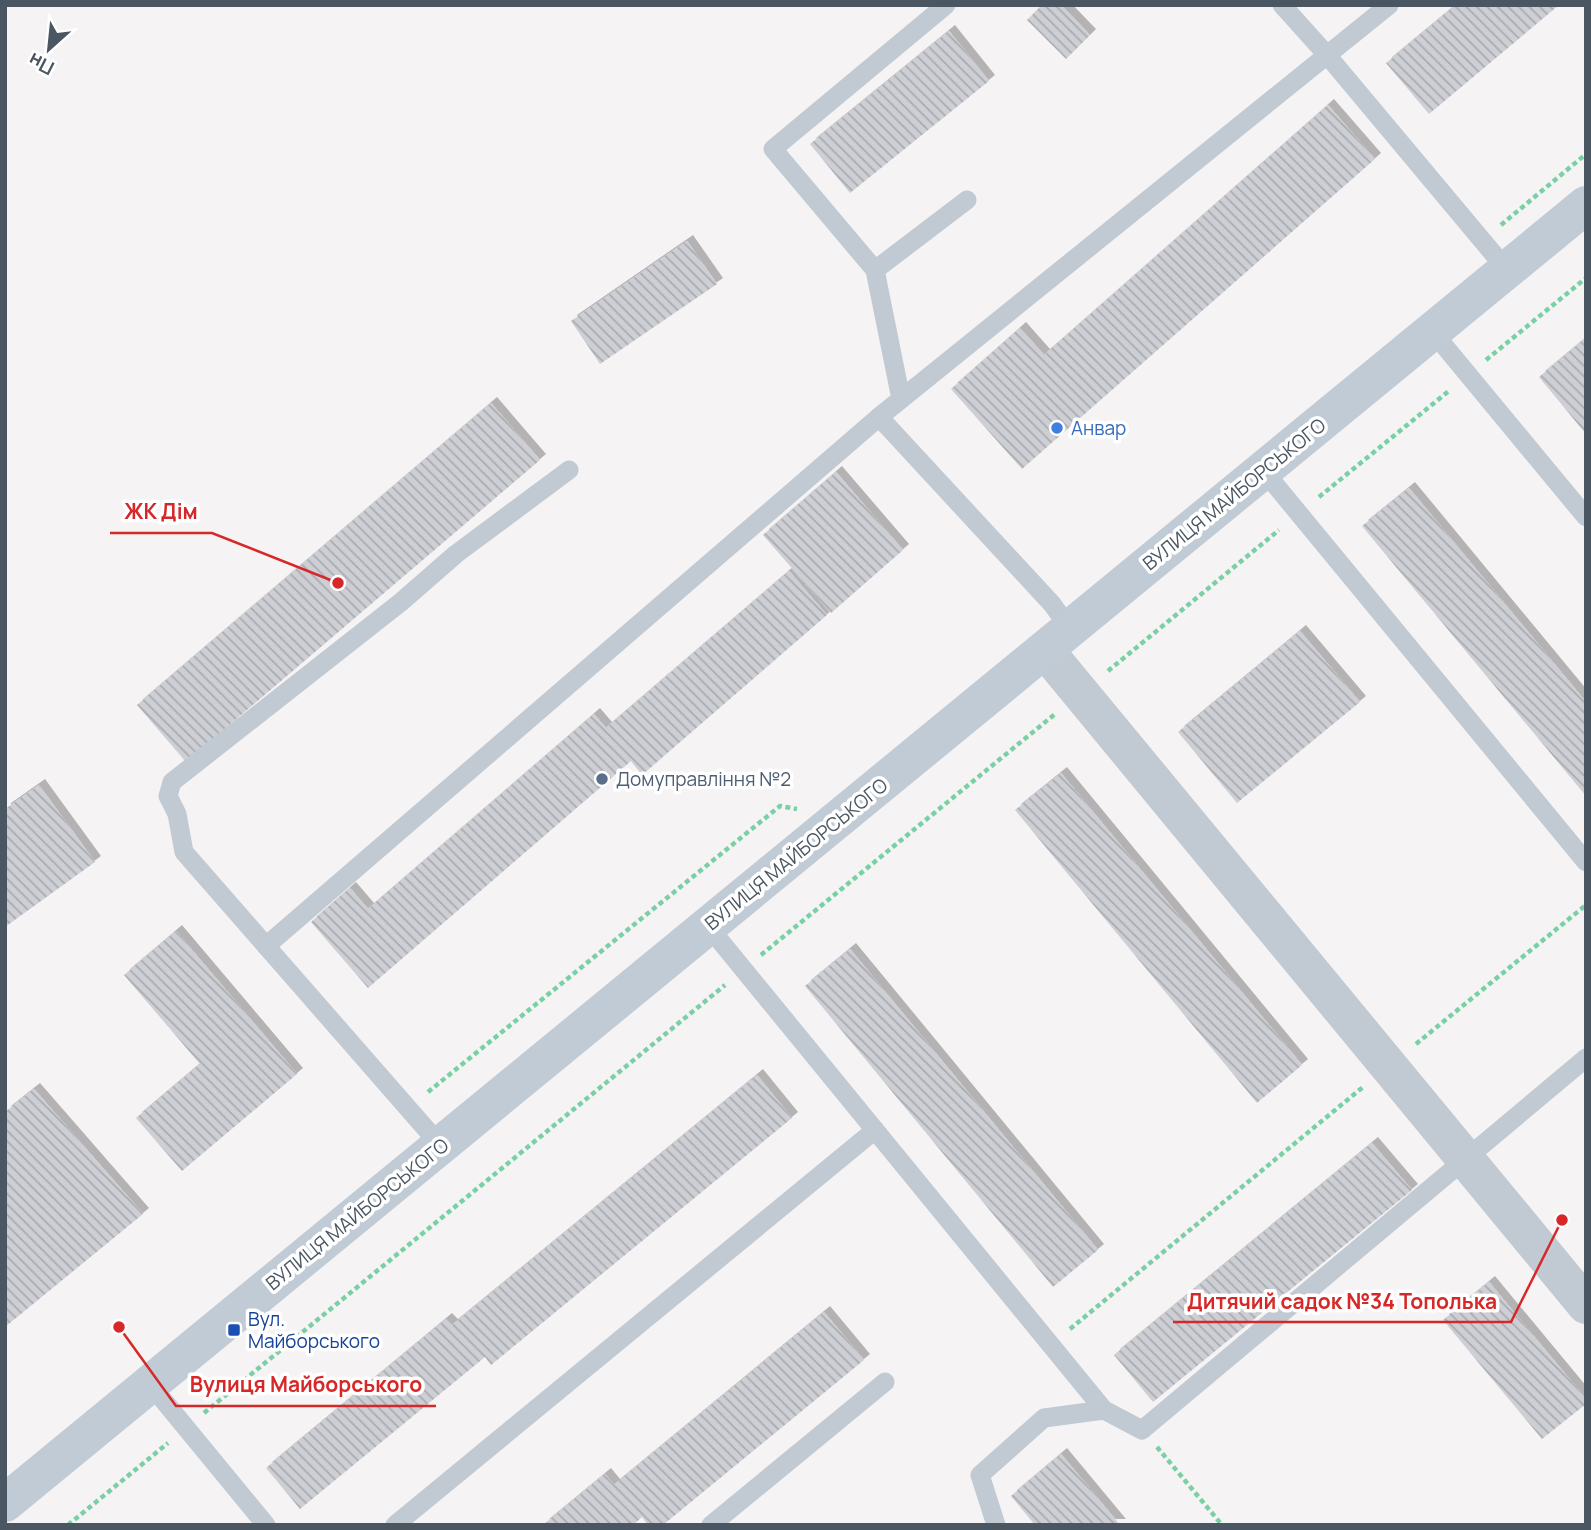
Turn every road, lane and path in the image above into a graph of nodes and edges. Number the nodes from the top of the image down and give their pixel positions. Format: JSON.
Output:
{"nodes":[{"id":1,"x":946,"y":5,"type":"edge"},
{"id":2,"x":1282,"y":5,"type":"edge"},
{"id":3,"x":1388,"y":5,"type":"edge"},
{"id":4,"x":1327,"y":55,"type":"junction"},
{"id":5,"x":967,"y":200,"type":"dead end"},
{"id":6,"x":1586,"y":205,"type":"edge"},
{"id":7,"x":875,"y":270,"type":"junction"},
{"id":8,"x":1507,"y":270,"type":"junction"},
{"id":9,"x":1586,"y":278,"type":"edge"},
{"id":10,"x":1432,"y":331,"type":"junction"},
{"id":11,"x":1468,"y":374,"type":"junction"},
{"id":12,"x":901,"y":399,"type":"junction"},
{"id":13,"x":879,"y":417,"type":"junction"},
{"id":14,"x":569,"y":470,"type":"dead end"},
{"id":15,"x":1263,"y":470,"type":"junction"},
{"id":16,"x":1299,"y":514,"type":"junction"},
{"id":17,"x":1586,"y":517,"type":"edge"},
{"id":18,"x":1058,"y":639,"type":"junction"},
{"id":19,"x":1081,"y":693,"type":"junction"},
{"id":20,"x":1586,"y":862,"type":"edge"},
{"id":21,"x":1586,"y":905,"type":"edge"},
{"id":22,"x":708,"y":926,"type":"junction"},
{"id":23,"x":266,"y":946,"type":"junction"},
{"id":24,"x":744,"y":970,"type":"junction"},
{"id":25,"x":1586,"y":1058,"type":"edge"},
{"id":26,"x":1389,"y":1066,"type":"junction"},
{"id":27,"x":875,"y":1130,"type":"junction"},
{"id":28,"x":441,"y":1146,"type":"junction"},
{"id":29,"x":1466,"y":1160,"type":"junction"},
{"id":30,"x":1586,"y":1305,"type":"edge"},
{"id":31,"x":1051,"y":1344,"type":"junction"},
{"id":32,"x":886,"y":1382,"type":"dead end"},
{"id":33,"x":150,"y":1384,"type":"junction"},
{"id":34,"x":1104,"y":1410,"type":"junction"},
{"id":35,"x":186,"y":1428,"type":"junction"},
{"id":36,"x":1142,"y":1430,"type":"junction"},
{"id":37,"x":5,"y":1503,"type":"edge"},
{"id":38,"x":68,"y":1525,"type":"edge"},
{"id":39,"x":266,"y":1525,"type":"edge"},
{"id":40,"x":395,"y":1525,"type":"edge"},
{"id":41,"x":712,"y":1525,"type":"edge"},
{"id":42,"x":996,"y":1525,"type":"edge"},
{"id":43,"x":1222,"y":1525,"type":"edge"}],
"edges":[{"from":1,"to":7,"type":"lane"},
{"from":2,"to":4,"type":"lane"},
{"from":3,"to":4,"type":"lane"},
{"from":4,"to":8,"type":"lane"},
{"from":4,"to":12,"type":"lane"},
{"from":5,"to":7,"type":"lane"},
{"from":6,"to":8,"type":"street","name":"ВУЛИЦЯ МАЙБОРСЬКОГО"},
{"from":7,"to":12,"type":"lane"},
{"from":8,"to":10,"type":"street","name":"ВУЛИЦЯ МАЙБОРСЬКОГО"},
{"from":9,"to":11,"type":"path"},
{"from":10,"to":11,"type":"lane"},
{"from":10,"to":15,"type":"street","name":"ВУЛИЦЯ МАЙБОРСЬКОГО"},
{"from":11,"to":16,"type":"path"},
{"from":11,"to":17,"type":"lane"},
{"from":12,"to":13,"type":"lane"},
{"from":13,"to":18,"type":"lane"},
{"from":13,"to":23,"type":"lane"},
{"from":14,"to":23,"type":"lane"},
{"from":15,"to":16,"type":"lane"},
{"from":15,"to":18,"type":"street","name":"ВУЛИЦЯ МАЙБОРСЬКОГО"},
{"from":16,"to":19,"type":"path"},
{"from":16,"to":20,"type":"lane"},
{"from":18,"to":19,"type":"street"},
{"from":18,"to":22,"type":"street","name":"ВУЛИЦЯ МАЙБОРСЬКОГО"},
{"from":19,"to":24,"type":"path"},
{"from":19,"to":26,"type":"street"},
{"from":21,"to":26,"type":"path"},
{"from":22,"to":24,"type":"lane"},
{"from":22,"to":28,"type":"street","name":"ВУЛИЦЯ МАЙБОРСЬКОГО"},
{"from":23,"to":28,"type":"lane"},
{"from":24,"to":27,"type":"lane"},
{"from":24,"to":35,"type":"path"},
{"from":25,"to":29,"type":"lane"},
{"from":26,"to":29,"type":"street"},
{"from":26,"to":31,"type":"path"},
{"from":27,"to":31,"type":"lane"},
{"from":27,"to":40,"type":"lane"},
{"from":28,"to":33,"type":"street","name":"ВУЛИЦЯ МАЙБОРСЬКОГО"},
{"from":29,"to":30,"type":"street"},
{"from":29,"to":36,"type":"lane"},
{"from":31,"to":34,"type":"lane"},
{"from":32,"to":41,"type":"lane"},
{"from":33,"to":35,"type":"lane"},
{"from":33,"to":37,"type":"street","name":"ВУЛИЦЯ МАЙБОРСЬКОГО"},
{"from":34,"to":36,"type":"lane"},
{"from":34,"to":42,"type":"lane"},
{"from":35,"to":38,"type":"path"},
{"from":35,"to":39,"type":"lane"},
{"from":36,"to":43,"type":"path"}]}
